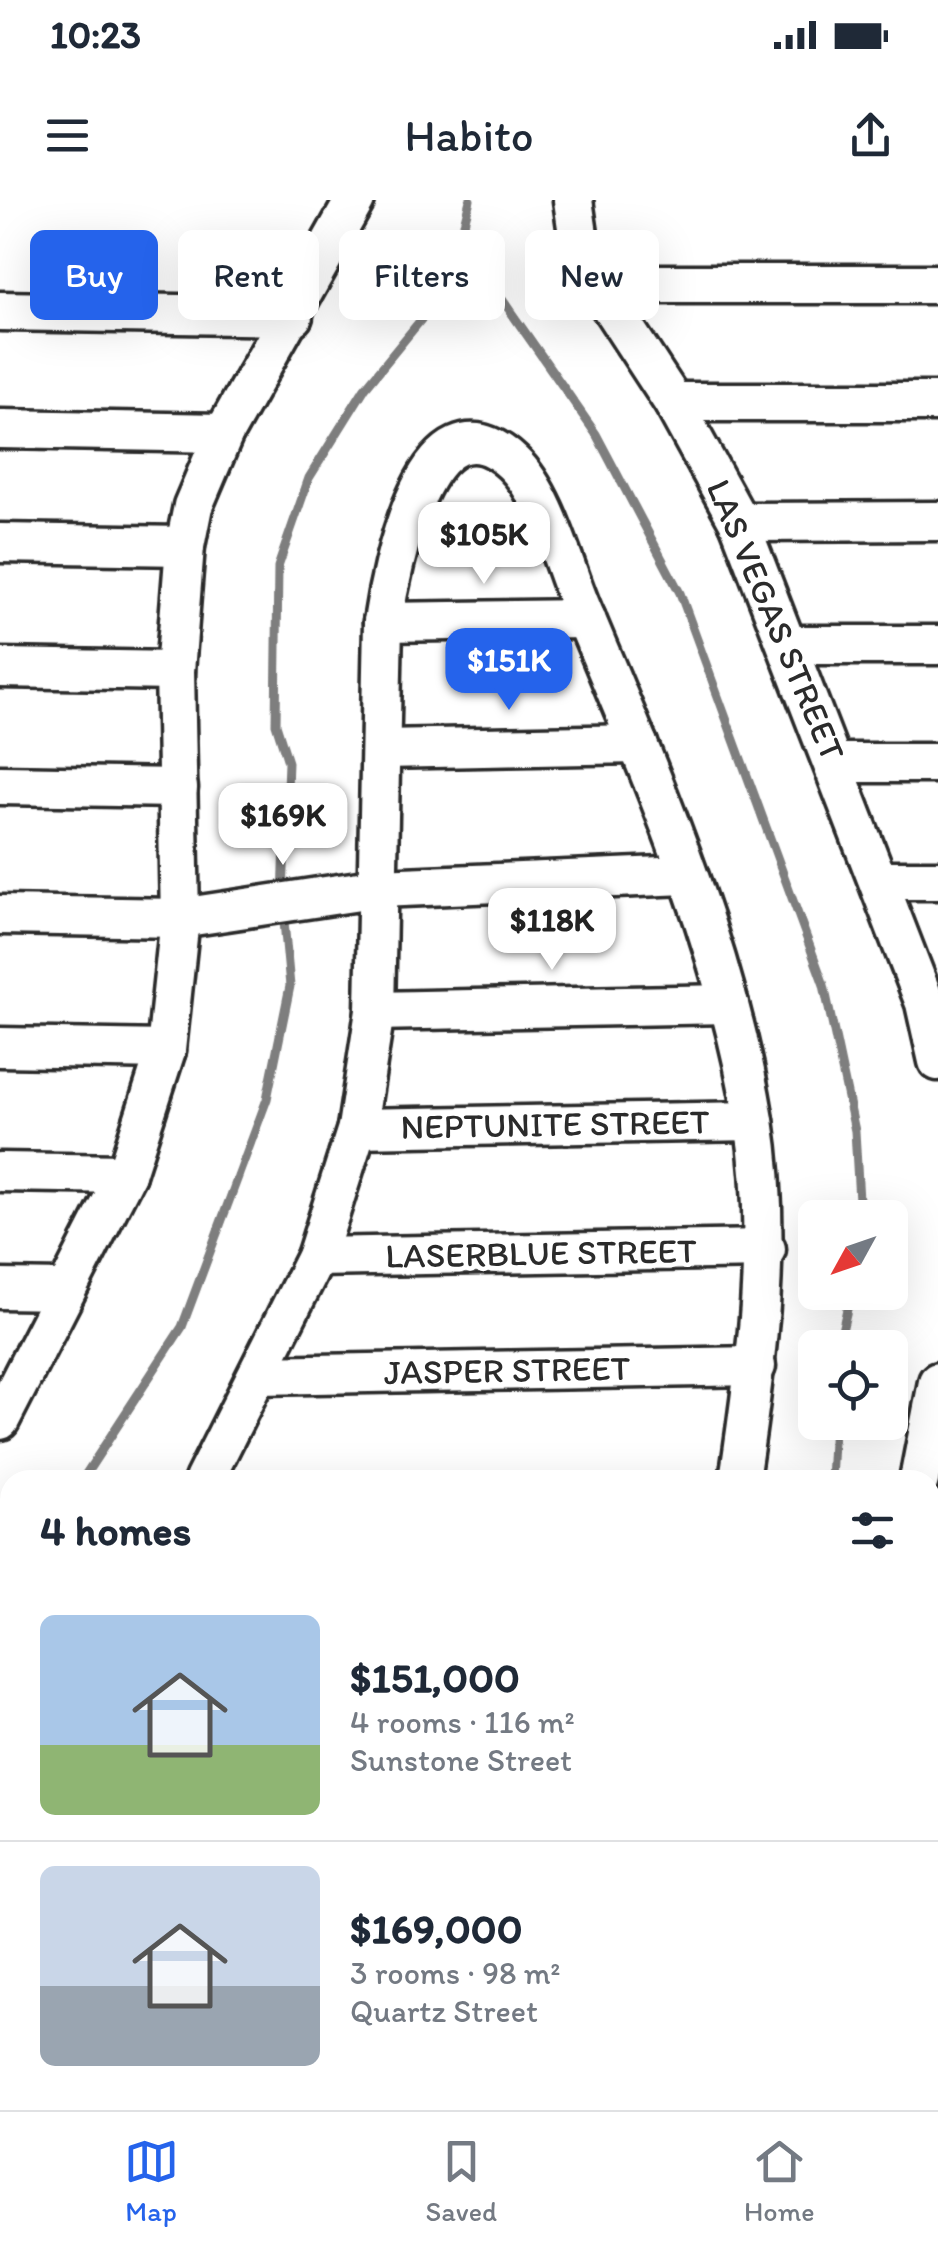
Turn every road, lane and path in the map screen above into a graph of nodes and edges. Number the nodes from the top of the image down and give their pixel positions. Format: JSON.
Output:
{"nodes":[{"id":1,"x":355,"y":200,"type":"edge"},
{"id":2,"x":573,"y":200,"type":"edge"},
{"id":3,"x":577,"y":230,"type":"edge"},
{"id":4,"x":319,"y":267,"type":"edge"},
{"id":5,"x":659,"y":284,"type":"edge"},
{"id":6,"x":938,"y":284,"type":"edge"},
{"id":7,"x":0,"y":311,"type":"edge"},
{"id":8,"x":178,"y":314,"type":"edge"},
{"id":9,"x":291,"y":320,"type":"edge"},
{"id":10,"x":620,"y":320,"type":"edge"},
{"id":11,"x":674,"y":402,"type":"junction"},
{"id":12,"x":938,"y":402,"type":"edge"},
{"id":13,"x":0,"y":430,"type":"edge"},
{"id":14,"x":224,"y":433,"type":"junction"},
{"id":15,"x":938,"y":521,"type":"edge"},
{"id":16,"x":739,"y":522,"type":"junction"},
{"id":17,"x":0,"y":543,"type":"edge"},
{"id":18,"x":184,"y":546,"type":"junction"},
{"id":19,"x":586,"y":619,"type":"junction"},
{"id":20,"x":383,"y":622,"type":"junction"},
{"id":21,"x":790,"y":645,"type":"junction"},
{"id":22,"x":938,"y":645,"type":"edge"},
{"id":23,"x":0,"y":668,"type":"edge"},
{"id":24,"x":175,"y":671,"type":"junction"},
{"id":25,"x":638,"y":744,"type":"junction"},
{"id":26,"x":382,"y":749,"type":"junction"},
{"id":27,"x":836,"y":763,"type":"junction"},
{"id":28,"x":938,"y":763,"type":"edge"},
{"id":29,"x":0,"y":785,"type":"edge"},
{"id":30,"x":178,"y":788,"type":"junction"},
{"id":31,"x":686,"y":875,"type":"junction"},
{"id":32,"x":879,"y":880,"type":"junction"},
{"id":33,"x":938,"y":880,"type":"edge"},
{"id":34,"x":378,"y":888,"type":"junction"},
{"id":35,"x":0,"y":915,"type":"edge"},
{"id":36,"x":180,"y":918,"type":"junction"},
{"id":37,"x":932,"y":1003,"type":"edge"},
{"id":38,"x":729,"y":1004,"type":"junction"},
{"id":39,"x":375,"y":1010,"type":"junction"},
{"id":40,"x":0,"y":1047,"type":"edge"},
{"id":41,"x":166,"y":1050,"type":"junction"},
{"id":42,"x":938,"y":1061,"type":"edge"},
{"id":43,"x":754,"y":1121,"type":"junction"},
{"id":44,"x":357,"y":1128,"type":"junction"},
{"id":45,"x":0,"y":1172,"type":"edge"},
{"id":46,"x":126,"y":1174,"type":"junction"},
{"id":47,"x":766,"y":1249,"type":"junction"},
{"id":48,"x":316,"y":1257,"type":"junction"},
{"id":49,"x":0,"y":1289,"type":"edge"},
{"id":50,"x":65,"y":1290,"type":"junction"},
{"id":51,"x":756,"y":1366,"type":"junction"},
{"id":52,"x":259,"y":1375,"type":"junction"},
{"id":53,"x":938,"y":1382,"type":"edge"},
{"id":54,"x":2,"y":1413,"type":"edge"},
{"id":55,"x":209,"y":1470,"type":"edge"},
{"id":56,"x":740,"y":1470,"type":"edge"},
{"id":57,"x":920,"y":1470,"type":"edge"}],
"edges":[{"from":1,"to":4,"type":"street"},
{"from":2,"to":3,"type":"street","name":"LAS VEGAS STREET"},
{"from":5,"to":6,"type":"street"},
{"from":7,"to":8,"type":"street"},
{"from":9,"to":14,"type":"street"},
{"from":10,"to":11,"type":"street","name":"LAS VEGAS STREET"},
{"from":11,"to":12,"type":"street"},
{"from":11,"to":16,"type":"street","name":"LAS VEGAS STREET"},
{"from":13,"to":14,"type":"street"},
{"from":14,"to":18,"type":"street"},
{"from":15,"to":16,"type":"street"},
{"from":16,"to":21,"type":"street","name":"LAS VEGAS STREET"},
{"from":17,"to":18,"type":"street"},
{"from":18,"to":24,"type":"street"},
{"from":19,"to":20,"type":"street"},
{"from":19,"to":20,"type":"street"},
{"from":19,"to":25,"type":"street"},
{"from":20,"to":26,"type":"street"},
{"from":21,"to":22,"type":"street"},
{"from":21,"to":27,"type":"street","name":"LAS VEGAS STREET"},
{"from":23,"to":24,"type":"street"},
{"from":24,"to":30,"type":"street"},
{"from":25,"to":26,"type":"street"},
{"from":25,"to":31,"type":"street"},
{"from":26,"to":34,"type":"street"},
{"from":27,"to":28,"type":"street"},
{"from":27,"to":32,"type":"street","name":"LAS VEGAS STREET"},
{"from":29,"to":30,"type":"street"},
{"from":30,"to":36,"type":"street"},
{"from":31,"to":34,"type":"street"},
{"from":31,"to":38,"type":"street"},
{"from":32,"to":33,"type":"street"},
{"from":32,"to":37,"type":"street","name":"LAS VEGAS STREET"},
{"from":34,"to":36,"type":"street"},
{"from":34,"to":39,"type":"street"},
{"from":35,"to":36,"type":"street"},
{"from":36,"to":41,"type":"street"},
{"from":37,"to":42,"type":"street","name":"LAS VEGAS STREET"},
{"from":38,"to":39,"type":"street"},
{"from":38,"to":43,"type":"street"},
{"from":39,"to":44,"type":"street"},
{"from":40,"to":41,"type":"street"},
{"from":41,"to":46,"type":"street"},
{"from":43,"to":44,"type":"street","name":"NEPTUNITE STREET"},
{"from":43,"to":47,"type":"street"},
{"from":44,"to":48,"type":"street"},
{"from":45,"to":46,"type":"street"},
{"from":46,"to":50,"type":"street"},
{"from":47,"to":48,"type":"street","name":"LASERBLUE STREET"},
{"from":47,"to":51,"type":"street"},
{"from":48,"to":52,"type":"street"},
{"from":49,"to":50,"type":"street"},
{"from":50,"to":54,"type":"street"},
{"from":51,"to":52,"type":"street","name":"JASPER STREET"},
{"from":51,"to":56,"type":"street"},
{"from":52,"to":55,"type":"street"},
{"from":53,"to":57,"type":"street"}]}
